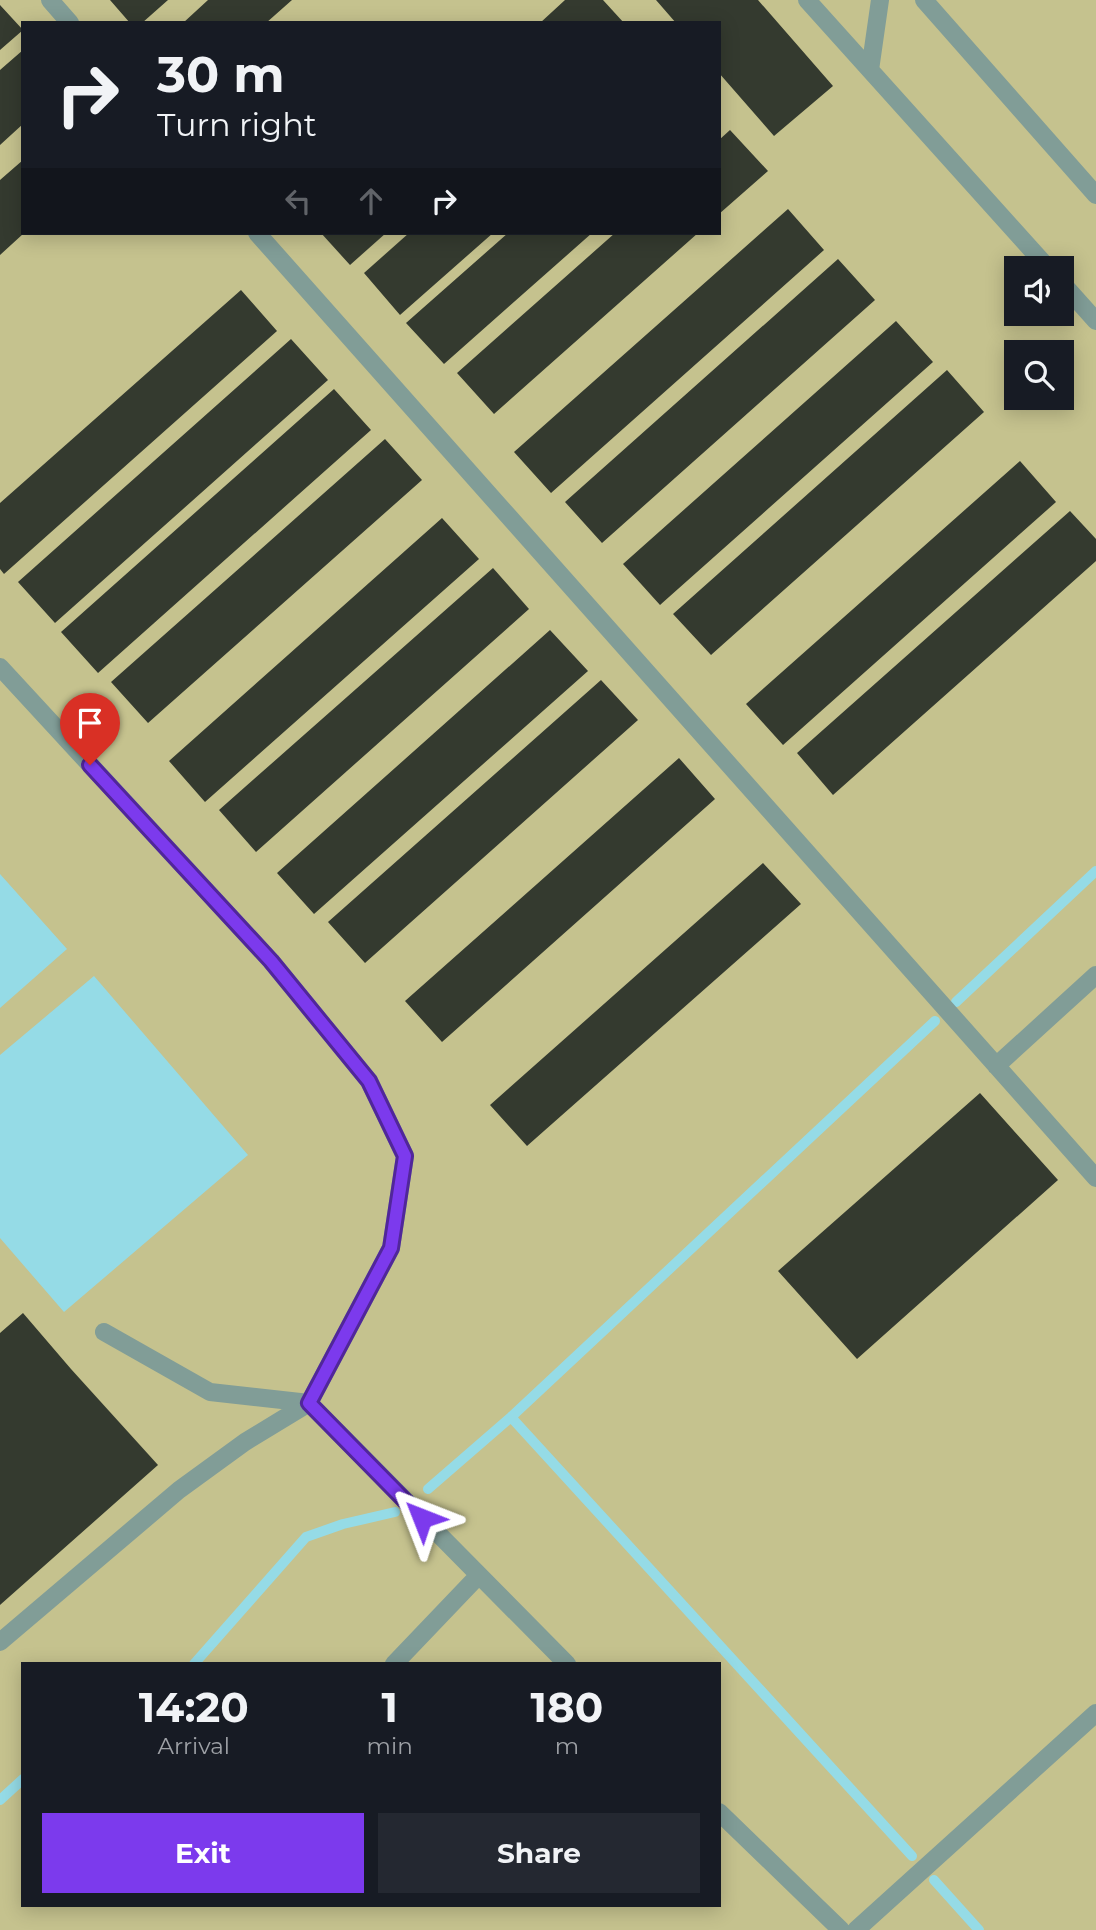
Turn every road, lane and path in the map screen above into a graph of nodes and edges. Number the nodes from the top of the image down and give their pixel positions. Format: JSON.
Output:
{"nodes":[{"id":1,"x":50,"y":0,"type":"edge"},
{"id":2,"x":807,"y":0,"type":"edge"},
{"id":3,"x":880,"y":0,"type":"edge"},
{"id":4,"x":924,"y":0,"type":"edge"},
{"id":5,"x":68,"y":21,"type":"edge"},
{"id":6,"x":870,"y":70,"type":"junction"},
{"id":7,"x":1096,"y":195,"type":"edge"},
{"id":8,"x":259,"y":235,"type":"edge"},
{"id":9,"x":1037,"y":256,"type":"edge"},
{"id":10,"x":1074,"y":297,"type":"edge"},
{"id":11,"x":1096,"y":321,"type":"edge"},
{"id":12,"x":0,"y":667,"type":"edge"},
{"id":13,"x":1096,"y":975,"type":"edge"},
{"id":14,"x":996,"y":1066,"type":"junction"},
{"id":15,"x":1096,"y":1178,"type":"edge"},
{"id":16,"x":104,"y":1332,"type":"dead end"},
{"id":17,"x":309,"y":1403,"type":"junction"},
{"id":18,"x":479,"y":1575,"type":"junction"},
{"id":19,"x":0,"y":1642,"type":"edge"},
{"id":20,"x":396,"y":1662,"type":"edge"},
{"id":21,"x":565,"y":1662,"type":"edge"},
{"id":22,"x":1096,"y":1713,"type":"edge"},
{"id":23,"x":721,"y":1814,"type":"edge"},
{"id":24,"x":841,"y":1930,"type":"edge"},
{"id":25,"x":856,"y":1930,"type":"edge"}],
"edges":[{"from":1,"to":5,"type":"lane"},
{"from":2,"to":6,"type":"lane"},
{"from":3,"to":6,"type":"lane"},
{"from":4,"to":7,"type":"lane"},
{"from":6,"to":9,"type":"lane"},
{"from":8,"to":14,"type":"lane"},
{"from":10,"to":11,"type":"lane"},
{"from":12,"to":17,"type":"lane"},
{"from":13,"to":14,"type":"lane"},
{"from":14,"to":15,"type":"lane"},
{"from":16,"to":17,"type":"lane"},
{"from":17,"to":18,"type":"lane"},
{"from":17,"to":19,"type":"lane"},
{"from":18,"to":20,"type":"lane"},
{"from":18,"to":21,"type":"lane"},
{"from":22,"to":25,"type":"lane"},
{"from":23,"to":24,"type":"lane"}]}
